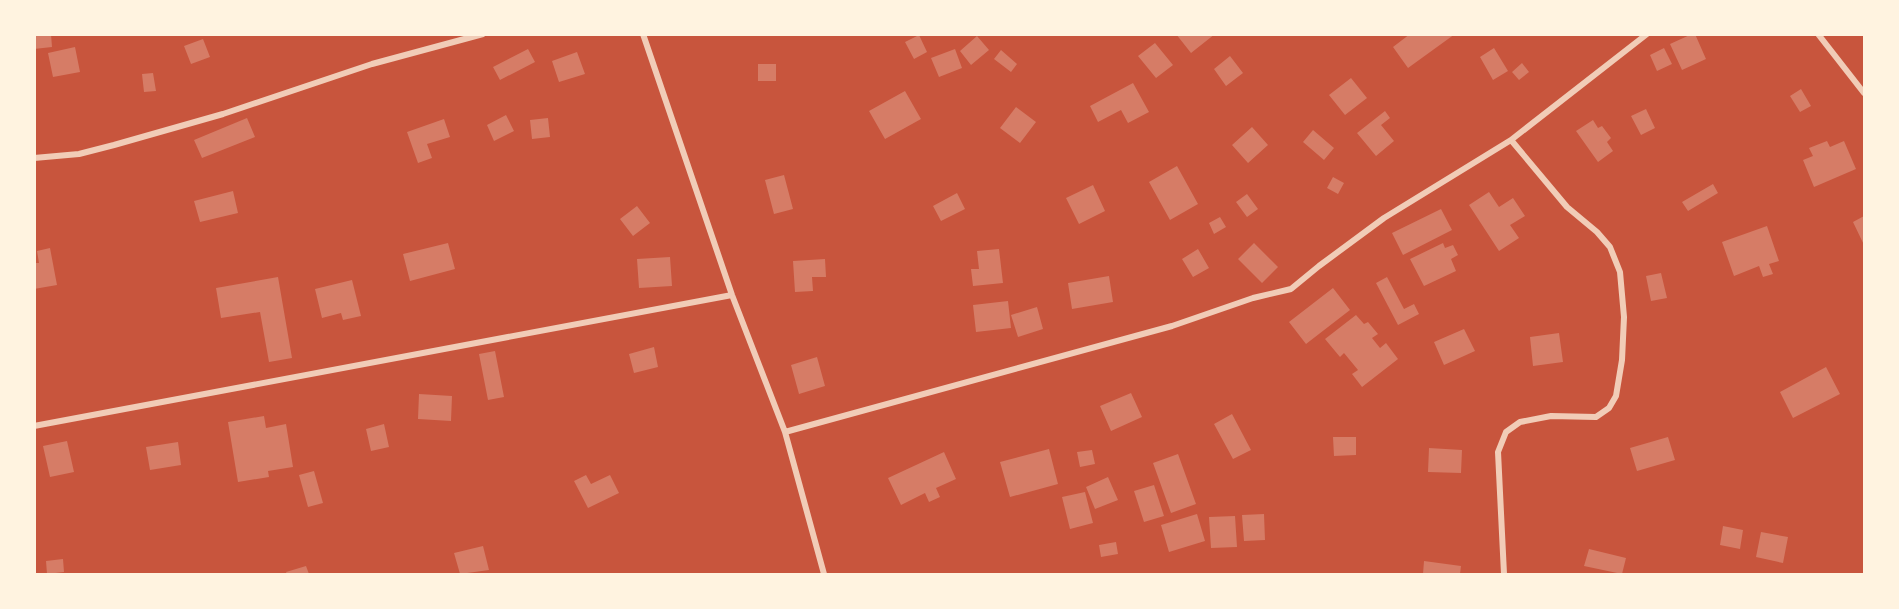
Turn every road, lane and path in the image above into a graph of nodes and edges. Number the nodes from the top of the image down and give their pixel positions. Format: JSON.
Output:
{"nodes":[{"id":1,"x":483,"y":34,"type":"edge"},
{"id":2,"x":643,"y":34,"type":"edge"},
{"id":3,"x":1647,"y":34,"type":"edge"},
{"id":4,"x":1818,"y":34,"type":"edge"},
{"id":5,"x":1864,"y":93,"type":"edge"},
{"id":6,"x":1511,"y":140,"type":"junction"},
{"id":7,"x":34,"y":158,"type":"edge"},
{"id":8,"x":732,"y":295,"type":"junction"},
{"id":9,"x":34,"y":426,"type":"edge"},
{"id":10,"x":785,"y":432,"type":"junction"},
{"id":11,"x":824,"y":574,"type":"edge"},
{"id":12,"x":1504,"y":574,"type":"edge"}],
"edges":[{"from":1,"to":7,"type":"street"},
{"from":2,"to":8,"type":"street"},
{"from":3,"to":6,"type":"street"},
{"from":4,"to":5,"type":"street"},
{"from":6,"to":10,"type":"street"},
{"from":6,"to":12,"type":"street"},
{"from":8,"to":9,"type":"street"},
{"from":8,"to":10,"type":"street"},
{"from":10,"to":11,"type":"street"}]}
